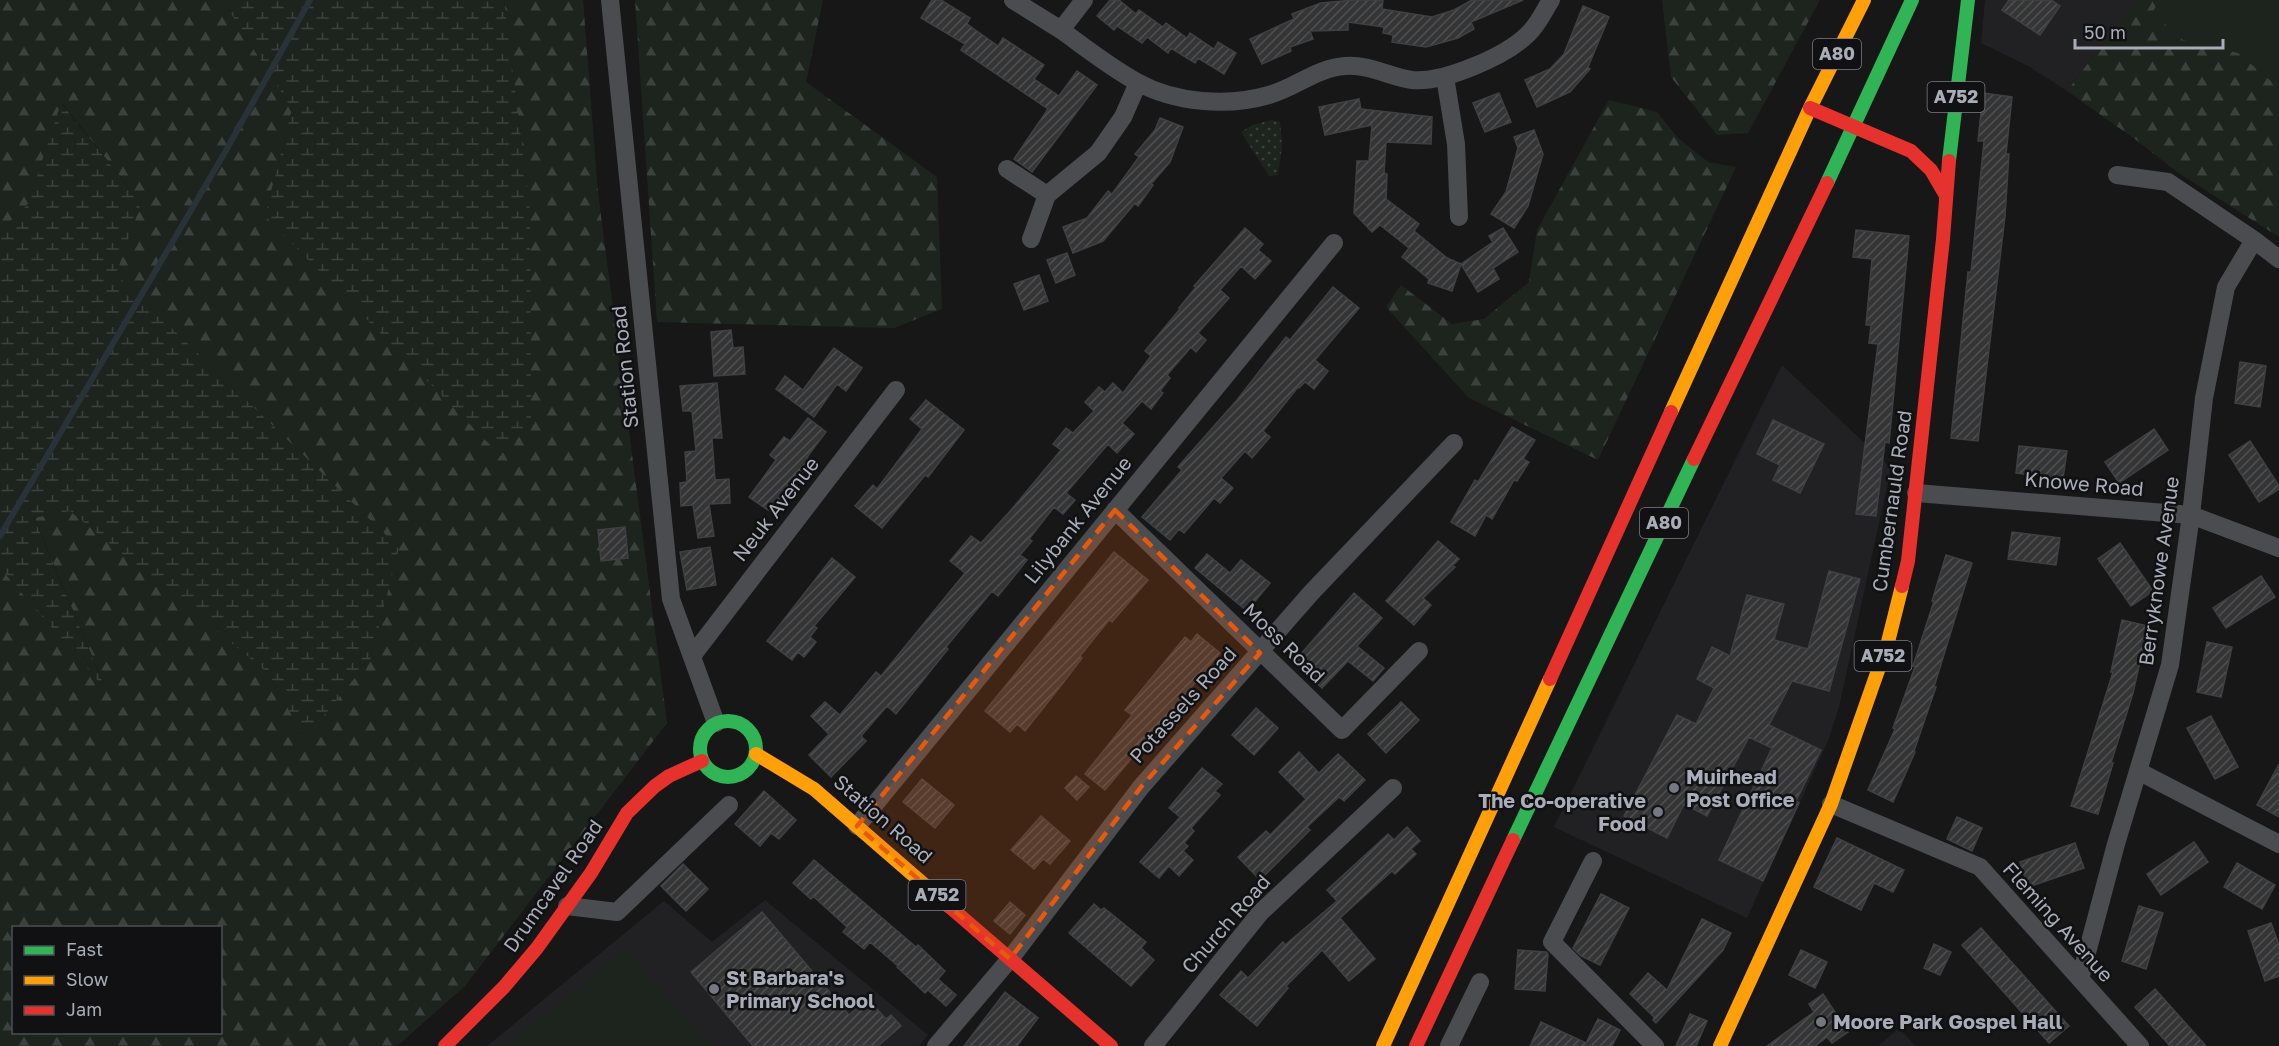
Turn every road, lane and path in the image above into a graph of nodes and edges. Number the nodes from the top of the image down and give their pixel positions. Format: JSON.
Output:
{"nodes":[{"id":1,"x":610,"y":0,"type":"edge"},
{"id":2,"x":1012,"y":0,"type":"edge"},
{"id":3,"x":1084,"y":0,"type":"edge"},
{"id":4,"x":1551,"y":0,"type":"edge"},
{"id":5,"x":1864,"y":0,"type":"edge"},
{"id":6,"x":1912,"y":0,"type":"edge"},
{"id":7,"x":1968,"y":0,"type":"edge"},
{"id":8,"x":1061,"y":30,"type":"junction"},
{"id":9,"x":1445,"y":77,"type":"junction"},
{"id":10,"x":1138,"y":83,"type":"junction"},
{"id":11,"x":1810,"y":108,"type":"junction"},
{"id":12,"x":1854,"y":128,"type":"junction"},
{"id":13,"x":1007,"y":169,"type":"dead end"},
{"id":14,"x":2117,"y":175,"type":"dead end"},
{"id":15,"x":1945,"y":194,"type":"junction"},
{"id":16,"x":1047,"y":195,"type":"junction"},
{"id":17,"x":1459,"y":217,"type":"dead end"},
{"id":18,"x":1030,"y":239,"type":"dead end"},
{"id":19,"x":2254,"y":240,"type":"junction"},
{"id":20,"x":1334,"y":243,"type":"dead end"},
{"id":21,"x":2279,"y":259,"type":"edge"},
{"id":22,"x":896,"y":390,"type":"dead end"},
{"id":23,"x":1454,"y":443,"type":"dead end"},
{"id":24,"x":1916,"y":493,"type":"junction"},
{"id":25,"x":1115,"y":510,"type":"junction"},
{"id":26,"x":2191,"y":515,"type":"junction"},
{"id":27,"x":2279,"y":548,"type":"edge"},
{"id":28,"x":1419,"y":651,"type":"dead end"},
{"id":29,"x":1260,"y":653,"type":"junction"},
{"id":30,"x":692,"y":656,"type":"junction"},
{"id":31,"x":716,"y":723,"type":"junction"},
{"id":32,"x":756,"y":754,"type":"junction"},
{"id":33,"x":702,"y":761,"type":"junction"},
{"id":34,"x":2138,"y":771,"type":"junction"},
{"id":35,"x":1393,"y":788,"type":"dead end"},
{"id":36,"x":1831,"y":804,"type":"junction"},
{"id":37,"x":729,"y":805,"type":"dead end"},
{"id":38,"x":857,"y":826,"type":"junction"},
{"id":39,"x":2279,"y":844,"type":"edge"},
{"id":40,"x":1593,"y":861,"type":"dead end"},
{"id":41,"x":567,"y":906,"type":"junction"},
{"id":42,"x":1010,"y":959,"type":"junction"},
{"id":43,"x":2080,"y":979,"type":"junction"},
{"id":44,"x":1480,"y":981,"type":"dead end"},
{"id":45,"x":445,"y":1046,"type":"edge"},
{"id":46,"x":936,"y":1046,"type":"edge"},
{"id":47,"x":1111,"y":1046,"type":"edge"},
{"id":48,"x":1153,"y":1046,"type":"edge"},
{"id":49,"x":1383,"y":1046,"type":"edge"},
{"id":50,"x":1416,"y":1046,"type":"edge"},
{"id":51,"x":1449,"y":1046,"type":"edge"},
{"id":52,"x":1655,"y":1046,"type":"edge"},
{"id":53,"x":1720,"y":1046,"type":"edge"},
{"id":54,"x":2139,"y":1046,"type":"edge"}],
"edges":[{"from":1,"to":30,"type":"street","name":"Station Road"},
{"from":2,"to":8,"type":"street"},
{"from":3,"to":8,"type":"street"},
{"from":4,"to":9,"type":"street"},
{"from":5,"to":11,"type":"main road","number":"A80"},
{"from":6,"to":12,"type":"main road","number":"A80"},
{"from":7,"to":15,"type":"main road","name":"Cumbernauld Road","number":"A752"},
{"from":8,"to":10,"type":"street"},
{"from":9,"to":10,"type":"street"},
{"from":9,"to":17,"type":"street"},
{"from":10,"to":16,"type":"street"},
{"from":11,"to":12,"type":"main road"},
{"from":11,"to":49,"type":"main road","number":"A80"},
{"from":12,"to":15,"type":"main road"},
{"from":12,"to":50,"type":"main road","number":"A80"},
{"from":13,"to":16,"type":"street"},
{"from":14,"to":19,"type":"street"},
{"from":15,"to":24,"type":"main road","name":"Cumbernauld Road","number":"A752"},
{"from":16,"to":18,"type":"street"},
{"from":19,"to":21,"type":"street"},
{"from":19,"to":26,"type":"street","name":"Berryknowe Avenue"},
{"from":20,"to":25,"type":"street","name":"Lilybank Avenue"},
{"from":22,"to":30,"type":"street","name":"Neuk Avenue"},
{"from":23,"to":29,"type":"street","name":"Potassels Road"},
{"from":24,"to":26,"type":"street","name":"Knowe Road"},
{"from":24,"to":36,"type":"main road","name":"Cumbernauld Road","number":"A752"},
{"from":25,"to":29,"type":"street","name":"Moss Road"},
{"from":25,"to":38,"type":"street","name":"Lilybank Avenue"},
{"from":26,"to":27,"type":"street","name":"Knowe Road"},
{"from":26,"to":34,"type":"street","name":"Berryknowe Avenue"},
{"from":28,"to":29,"type":"street","name":"Moss Road"},
{"from":29,"to":42,"type":"street","name":"Potassels Road"},
{"from":30,"to":31,"type":"street","name":"Station Road"},
{"from":31,"to":32,"type":"main road"},
{"from":31,"to":33,"type":"main road"},
{"from":32,"to":33,"type":"main road"},
{"from":32,"to":38,"type":"main road","name":"Station Road","number":"A752"},
{"from":33,"to":41,"type":"main road","name":"Drumcavel Road"},
{"from":34,"to":39,"type":"street"},
{"from":34,"to":43,"type":"street","name":"Berryknowe Avenue"},
{"from":35,"to":48,"type":"street","name":"Church Road"},
{"from":36,"to":43,"type":"street","name":"Fleming Avenue"},
{"from":36,"to":53,"type":"main road","name":"Cumbernauld Road","number":"A752"},
{"from":37,"to":41,"type":"street"},
{"from":38,"to":42,"type":"main road","name":"Station Road","number":"A752"},
{"from":40,"to":52,"type":"street"},
{"from":41,"to":45,"type":"main road","name":"Drumcavel Road"},
{"from":42,"to":46,"type":"street","name":"Potassels Road"},
{"from":42,"to":47,"type":"main road","name":"Station Road","number":"A752"},
{"from":43,"to":54,"type":"street","name":"Fleming Avenue"},
{"from":44,"to":51,"type":"street"}]}
